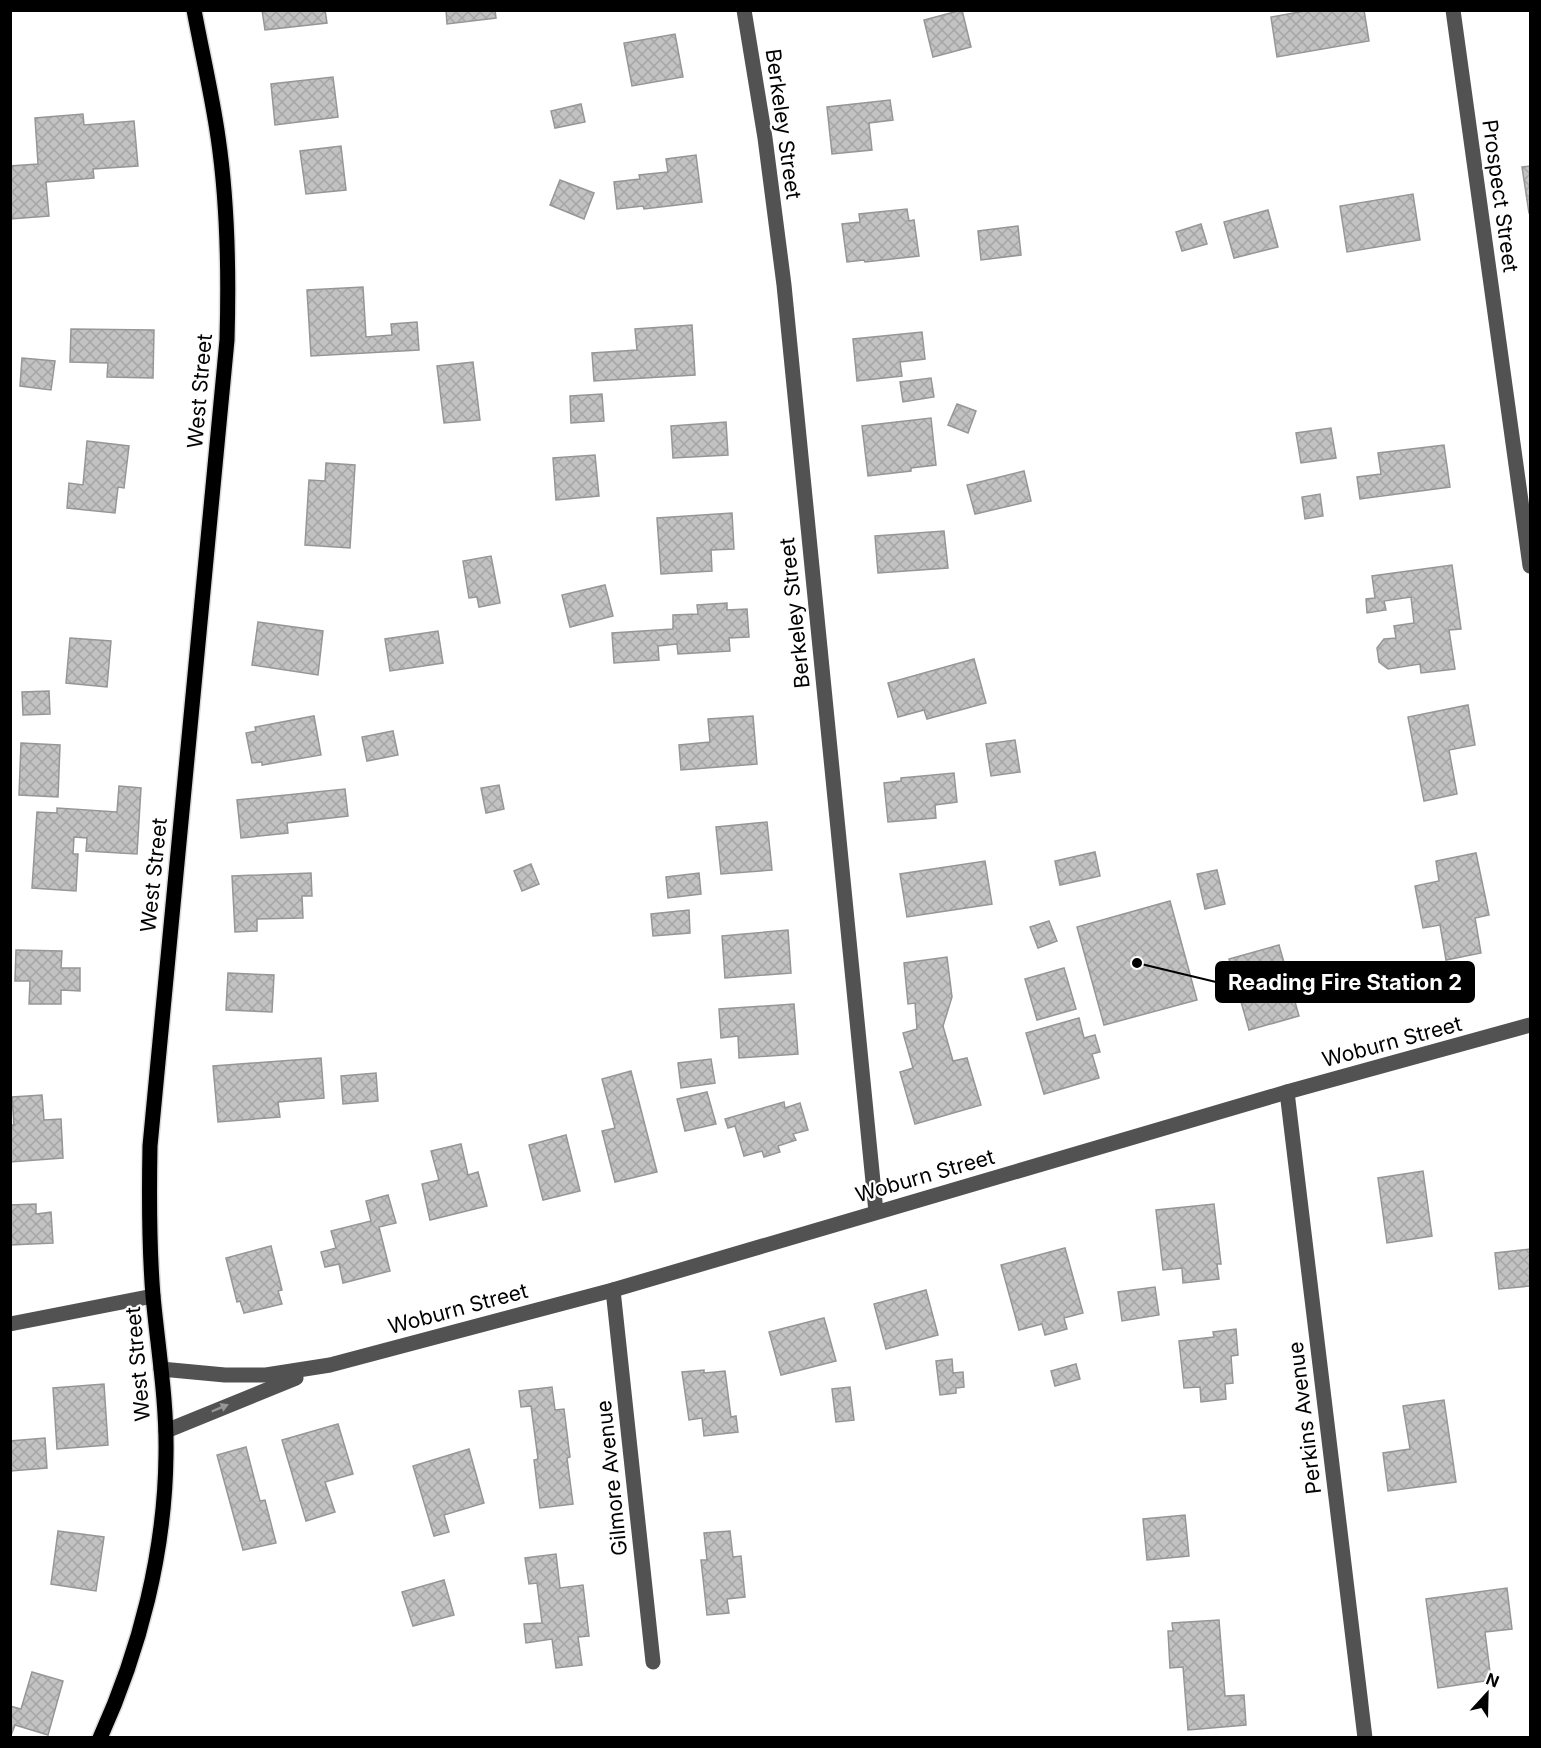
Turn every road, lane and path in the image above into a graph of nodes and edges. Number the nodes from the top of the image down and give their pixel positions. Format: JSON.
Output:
{"nodes":[{"id":1,"x":194,"y":10,"type":"edge"},
{"id":2,"x":744,"y":10,"type":"edge"},
{"id":3,"x":1453,"y":10,"type":"edge"},
{"id":4,"x":1530,"y":566,"type":"edge"},
{"id":5,"x":1530,"y":1025,"type":"edge"},
{"id":6,"x":1287,"y":1092,"type":"junction"},
{"id":7,"x":876,"y":1212,"type":"junction"},
{"id":8,"x":613,"y":1290,"type":"junction"},
{"id":9,"x":153,"y":1296,"type":"junction"},
{"id":10,"x":10,"y":1324,"type":"edge"},
{"id":11,"x":330,"y":1365,"type":"junction"},
{"id":12,"x":160,"y":1369,"type":"junction"},
{"id":13,"x":166,"y":1431,"type":"junction"},
{"id":14,"x":653,"y":1662,"type":"dead end"},
{"id":15,"x":100,"y":1737,"type":"edge"},
{"id":16,"x":1365,"y":1737,"type":"edge"}],
"edges":[{"from":1,"to":9,"type":"main road","name":"West Street"},
{"from":2,"to":7,"type":"street","name":"Berkeley Street"},
{"from":3,"to":4,"type":"street","name":"Prospect Street"},
{"from":5,"to":6,"type":"street","name":"Woburn Street"},
{"from":6,"to":7,"type":"street","name":"Woburn Street"},
{"from":6,"to":16,"type":"street","name":"Perkins Avenue"},
{"from":7,"to":8,"type":"street","name":"Woburn Street"},
{"from":8,"to":11,"type":"street","name":"Woburn Street"},
{"from":8,"to":14,"type":"street","name":"Gilmore Avenue"},
{"from":9,"to":10,"type":"street"},
{"from":9,"to":12,"type":"main road","name":"West Street"},
{"from":11,"to":12,"type":"street","name":"Woburn Street"},
{"from":13,"to":11,"type":"street","name":"Woburn Street","one_way":true},
{"from":12,"to":13,"type":"main road","name":"West Street"},
{"from":13,"to":15,"type":"main road","name":"West Street"}]}
